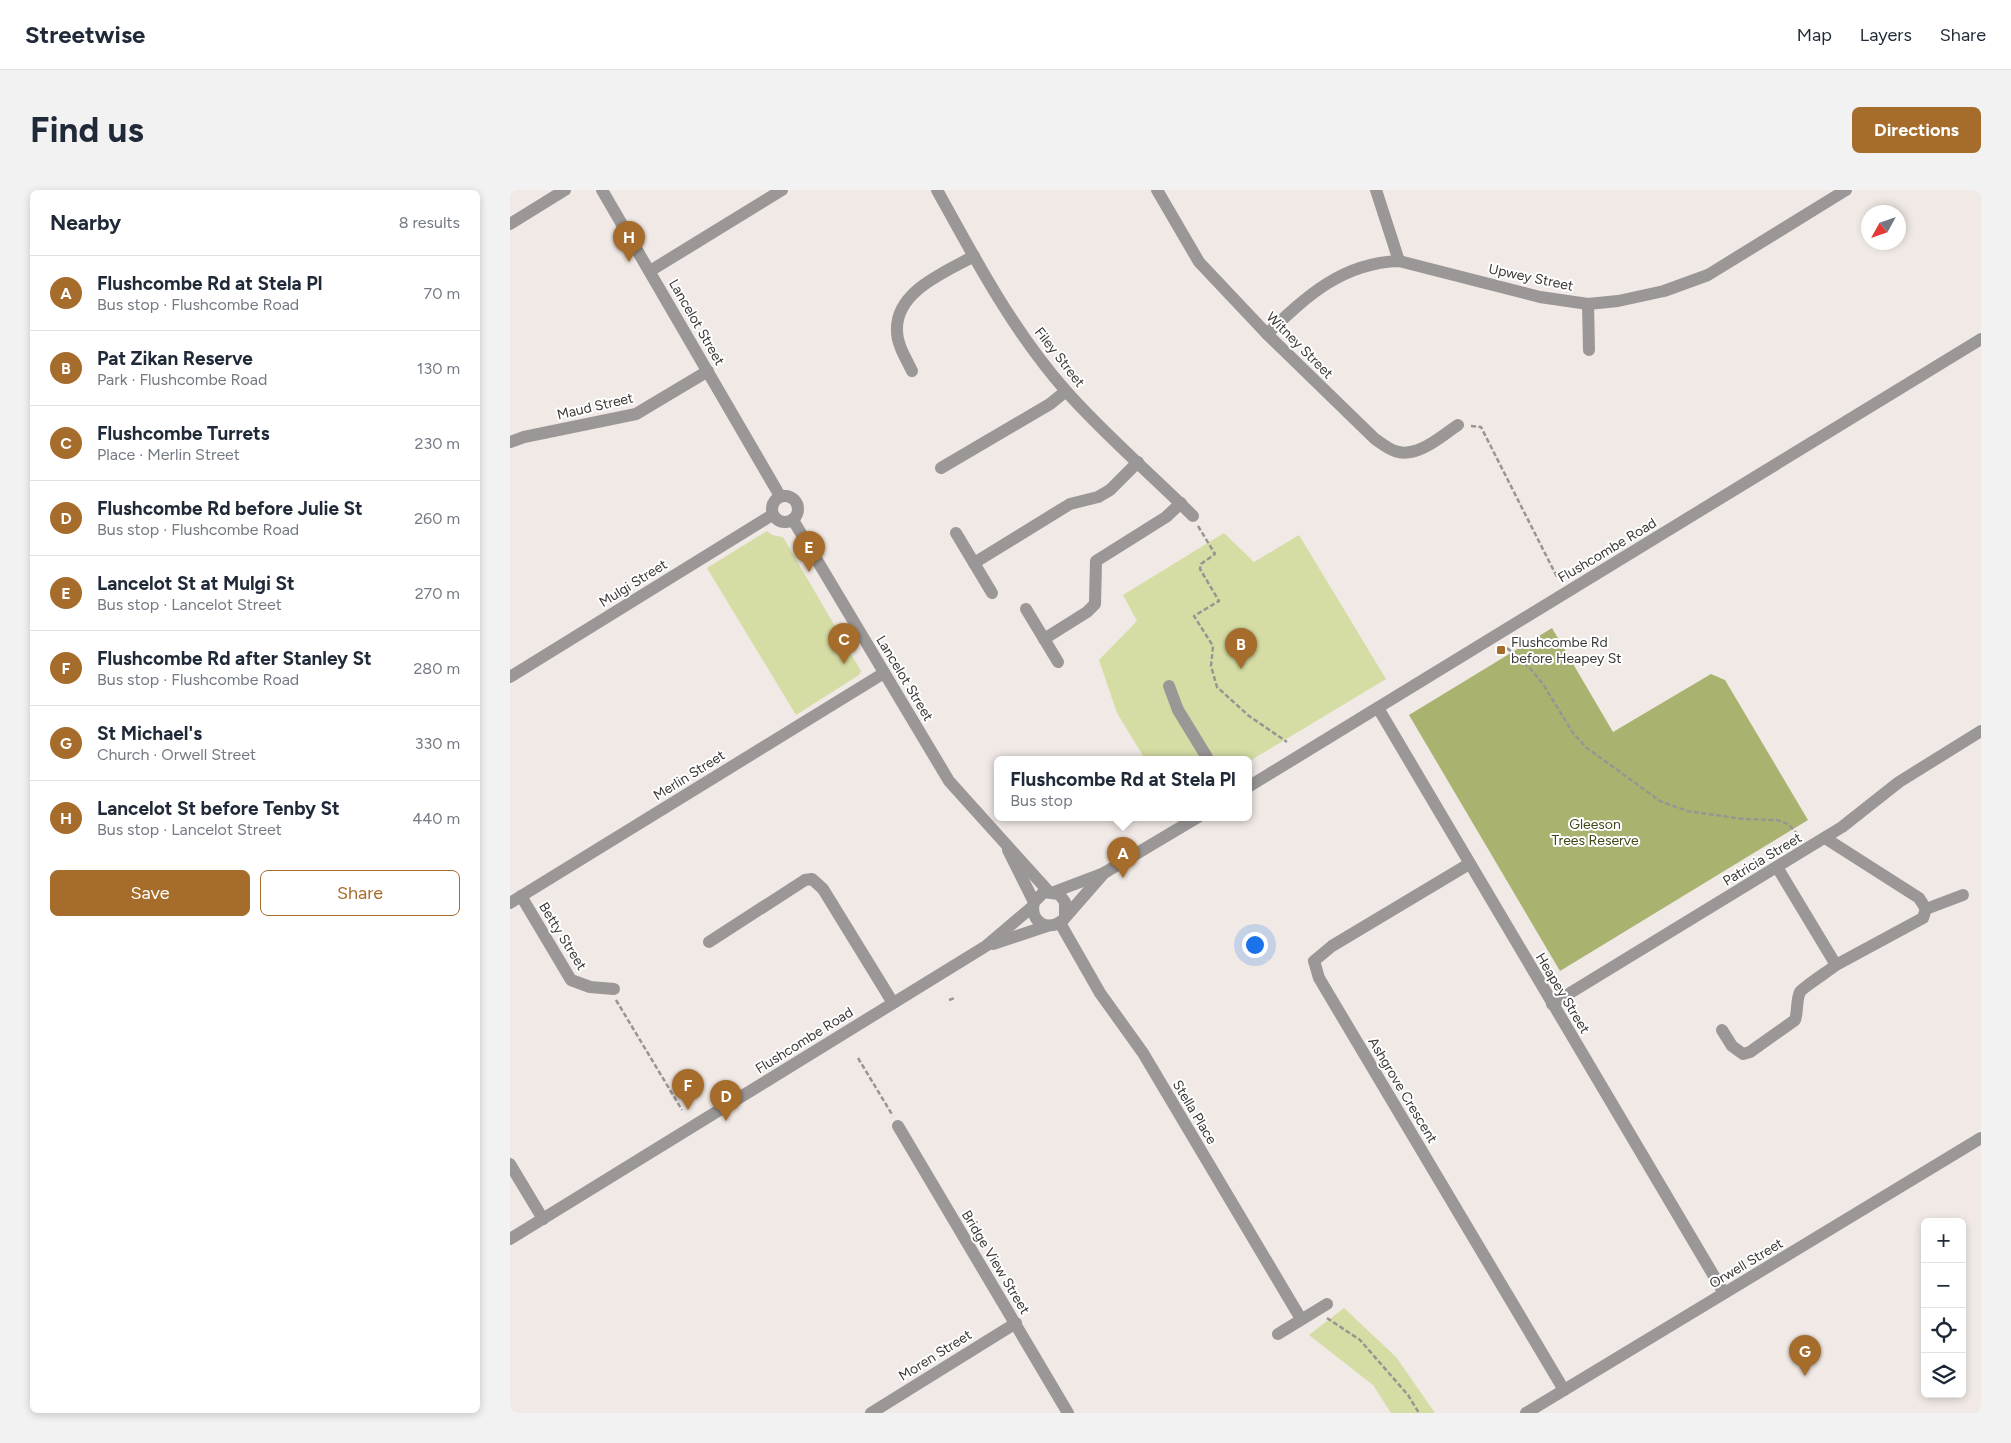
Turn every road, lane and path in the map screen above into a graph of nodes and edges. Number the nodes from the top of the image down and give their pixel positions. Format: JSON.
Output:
{"nodes":[{"id":1,"x":565,"y":190,"type":"edge"},
{"id":2,"x":602,"y":190,"type":"edge"},
{"id":3,"x":781,"y":190,"type":"edge"},
{"id":4,"x":937,"y":190,"type":"edge"},
{"id":5,"x":1157,"y":190,"type":"edge"},
{"id":6,"x":1376,"y":190,"type":"edge"},
{"id":7,"x":1846,"y":190,"type":"edge"},
{"id":8,"x":510,"y":224,"type":"edge"},
{"id":9,"x":974,"y":256,"type":"junction"},
{"id":10,"x":1399,"y":261,"type":"junction"},
{"id":11,"x":650,"y":271,"type":"junction"},
{"id":12,"x":1588,"y":304,"type":"junction"},
{"id":13,"x":1267,"y":334,"type":"junction"},
{"id":14,"x":1981,"y":339,"type":"edge"},
{"id":15,"x":1589,"y":350,"type":"dead end"},
{"id":16,"x":912,"y":370,"type":"dead end"},
{"id":17,"x":708,"y":371,"type":"junction"},
{"id":18,"x":1066,"y":391,"type":"junction"},
{"id":19,"x":1458,"y":425,"type":"joint"},
{"id":20,"x":510,"y":442,"type":"edge"},
{"id":21,"x":1138,"y":462,"type":"junction"},
{"id":22,"x":941,"y":468,"type":"dead end"},
{"id":23,"x":780,"y":496,"type":"junction"},
{"id":24,"x":1180,"y":503,"type":"junction"},
{"id":25,"x":772,"y":515,"type":"junction"},
{"id":26,"x":1193,"y":516,"type":"joint"},
{"id":27,"x":793,"y":520,"type":"junction"},
{"id":28,"x":956,"y":533,"type":"dead end"},
{"id":29,"x":974,"y":563,"type":"junction"},
{"id":30,"x":1557,"y":577,"type":"dead end"},
{"id":31,"x":992,"y":593,"type":"dead end"},
{"id":32,"x":1026,"y":609,"type":"dead end"},
{"id":33,"x":1044,"y":639,"type":"junction"},
{"id":34,"x":1507,"y":648,"type":"dead end"},
{"id":35,"x":1058,"y":662,"type":"dead end"},
{"id":36,"x":884,"y":672,"type":"junction"},
{"id":37,"x":510,"y":677,"type":"edge"},
{"id":38,"x":1170,"y":686,"type":"dead end"},
{"id":39,"x":1378,"y":708,"type":"junction"},
{"id":40,"x":1980,"y":733,"type":"edge"},
{"id":41,"x":1287,"y":742,"type":"dead end"},
{"id":42,"x":1206,"y":756,"type":"edge"},
{"id":43,"x":1252,"y":785,"type":"edge"},
{"id":44,"x":1191,"y":821,"type":"edge"},
{"id":45,"x":1825,"y":838,"type":"junction"},
{"id":46,"x":1003,"y":841,"type":"junction"},
{"id":47,"x":1810,"y":847,"type":"junction"},
{"id":48,"x":1469,"y":864,"type":"junction"},
{"id":49,"x":1777,"y":867,"type":"junction"},
{"id":50,"x":1104,"y":873,"type":"junction"},
{"id":51,"x":1051,"y":892,"type":"junction"},
{"id":52,"x":1963,"y":895,"type":"dead end"},
{"id":53,"x":521,"y":896,"type":"junction"},
{"id":54,"x":510,"y":903,"type":"edge"},
{"id":55,"x":1033,"y":905,"type":"junction"},
{"id":56,"x":1926,"y":909,"type":"junction"},
{"id":57,"x":1057,"y":922,"type":"junction"},
{"id":58,"x":708,"y":942,"type":"dead end"},
{"id":59,"x":986,"y":946,"type":"junction"},
{"id":60,"x":1836,"y":965,"type":"junction"},
{"id":61,"x":614,"y":989,"type":"joint"},
{"id":62,"x":955,"y":998,"type":"dead end"},
{"id":63,"x":950,"y":1000,"type":"dead end"},
{"id":64,"x":893,"y":1003,"type":"junction"},
{"id":65,"x":1552,"y":1004,"type":"junction"},
{"id":66,"x":1722,"y":1030,"type":"dead end"},
{"id":67,"x":858,"y":1058,"type":"dead end"},
{"id":68,"x":682,"y":1110,"type":"dead end"},
{"id":69,"x":898,"y":1126,"type":"joint"},
{"id":70,"x":1981,"y":1138,"type":"edge"},
{"id":71,"x":510,"y":1164,"type":"edge"},
{"id":72,"x":543,"y":1219,"type":"junction"},
{"id":73,"x":510,"y":1239,"type":"edge"},
{"id":74,"x":1724,"y":1293,"type":"junction"},
{"id":75,"x":1322,"y":1307,"type":"joint"},
{"id":76,"x":1301,"y":1319,"type":"junction"},
{"id":77,"x":1016,"y":1324,"type":"junction"},
{"id":78,"x":1278,"y":1334,"type":"dead end"},
{"id":79,"x":1564,"y":1390,"type":"junction"},
{"id":80,"x":871,"y":1413,"type":"edge"},
{"id":81,"x":1068,"y":1413,"type":"edge"},
{"id":82,"x":1419,"y":1413,"type":"edge"},
{"id":83,"x":1526,"y":1413,"type":"edge"}],
"edges":[{"from":1,"to":8,"type":"street"},
{"from":2,"to":11,"type":"street","name":"Lancelot Street"},
{"from":3,"to":11,"type":"street"},
{"from":4,"to":9,"type":"street","name":"Filey Street"},
{"from":5,"to":13,"type":"street","name":"Witney Street"},
{"from":6,"to":10,"type":"street"},
{"from":7,"to":12,"type":"street","name":"Upwey Street"},
{"from":9,"to":16,"type":"street"},
{"from":9,"to":18,"type":"street","name":"Filey Street"},
{"from":10,"to":12,"type":"street","name":"Upwey Street"},
{"from":10,"to":13,"type":"street","name":"Upwey Street"},
{"from":11,"to":17,"type":"street","name":"Lancelot Street"},
{"from":12,"to":15,"type":"street"},
{"from":13,"to":19,"type":"street","name":"Witney Street"},
{"from":14,"to":39,"type":"street","name":"Flushcombe Road"},
{"from":17,"to":20,"type":"street","name":"Maud Street"},
{"from":17,"to":23,"type":"street","name":"Lancelot Street"},
{"from":18,"to":21,"type":"street","name":"Filey Street"},
{"from":18,"to":22,"type":"street"},
{"from":19,"to":30,"type":"path"},
{"from":21,"to":24,"type":"street","name":"Filey Street"},
{"from":21,"to":29,"type":"street"},
{"from":23,"to":25,"type":"street"},
{"from":23,"to":27,"type":"street"},
{"from":24,"to":26,"type":"street","name":"Filey Street"},
{"from":24,"to":33,"type":"street"},
{"from":25,"to":27,"type":"street"},
{"from":25,"to":37,"type":"street","name":"Mulgi Street"},
{"from":26,"to":41,"type":"path"},
{"from":27,"to":36,"type":"street","name":"Lancelot Street"},
{"from":28,"to":29,"type":"street"},
{"from":29,"to":31,"type":"street"},
{"from":32,"to":33,"type":"street"},
{"from":33,"to":35,"type":"street"},
{"from":34,"to":47,"type":"path"},
{"from":36,"to":46,"type":"street","name":"Lancelot Street"},
{"from":36,"to":53,"type":"street","name":"Merlin Street"},
{"from":38,"to":42,"type":"street"},
{"from":39,"to":43,"type":"street","name":"Flushcombe Road"},
{"from":39,"to":48,"type":"street","name":"Heapey Street"},
{"from":40,"to":45,"type":"street","name":"Patricia Street"},
{"from":44,"to":50,"type":"street"},
{"from":45,"to":47,"type":"street","name":"Patricia Street"},
{"from":45,"to":56,"type":"street"},
{"from":46,"to":51,"type":"street","name":"Lancelot Street"},
{"from":46,"to":55,"type":"street","name":"Lancelot Street"},
{"from":47,"to":49,"type":"street","name":"Patricia Street"},
{"from":48,"to":65,"type":"street","name":"Heapey Street"},
{"from":48,"to":79,"type":"street","name":"Ashgrove Crescent"},
{"from":49,"to":60,"type":"street"},
{"from":49,"to":65,"type":"street","name":"Patricia Street"},
{"from":50,"to":51,"type":"street"},
{"from":50,"to":57,"type":"street"},
{"from":51,"to":55,"type":"street"},
{"from":51,"to":57,"type":"street"},
{"from":52,"to":56,"type":"street"},
{"from":53,"to":54,"type":"street","name":"Merlin Street"},
{"from":53,"to":61,"type":"street","name":"Betty Street"},
{"from":55,"to":57,"type":"street"},
{"from":55,"to":59,"type":"street","name":"Flushcombe Road"},
{"from":56,"to":60,"type":"street"},
{"from":57,"to":59,"type":"street","name":"Flushcombe Road"},
{"from":57,"to":76,"type":"street","name":"Stella Place"},
{"from":58,"to":64,"type":"street"},
{"from":59,"to":64,"type":"street","name":"Flushcombe Road"},
{"from":60,"to":66,"type":"street"},
{"from":61,"to":68,"type":"path"},
{"from":62,"to":63,"type":"path"},
{"from":64,"to":72,"type":"street","name":"Flushcombe Road"},
{"from":65,"to":74,"type":"street","name":"Heapey Street"},
{"from":67,"to":69,"type":"path"},
{"from":69,"to":77,"type":"street","name":"Bridge View Street"},
{"from":70,"to":74,"type":"street","name":"Orwell Street"},
{"from":71,"to":72,"type":"street"},
{"from":72,"to":73,"type":"street","name":"Flushcombe Road"},
{"from":74,"to":79,"type":"street","name":"Orwell Street"},
{"from":75,"to":76,"type":"street"},
{"from":75,"to":82,"type":"path"},
{"from":76,"to":78,"type":"street"},
{"from":77,"to":80,"type":"street","name":"Moren Street"},
{"from":77,"to":81,"type":"street","name":"Bridge View Street"},
{"from":79,"to":83,"type":"street","name":"Orwell Street"}]}
